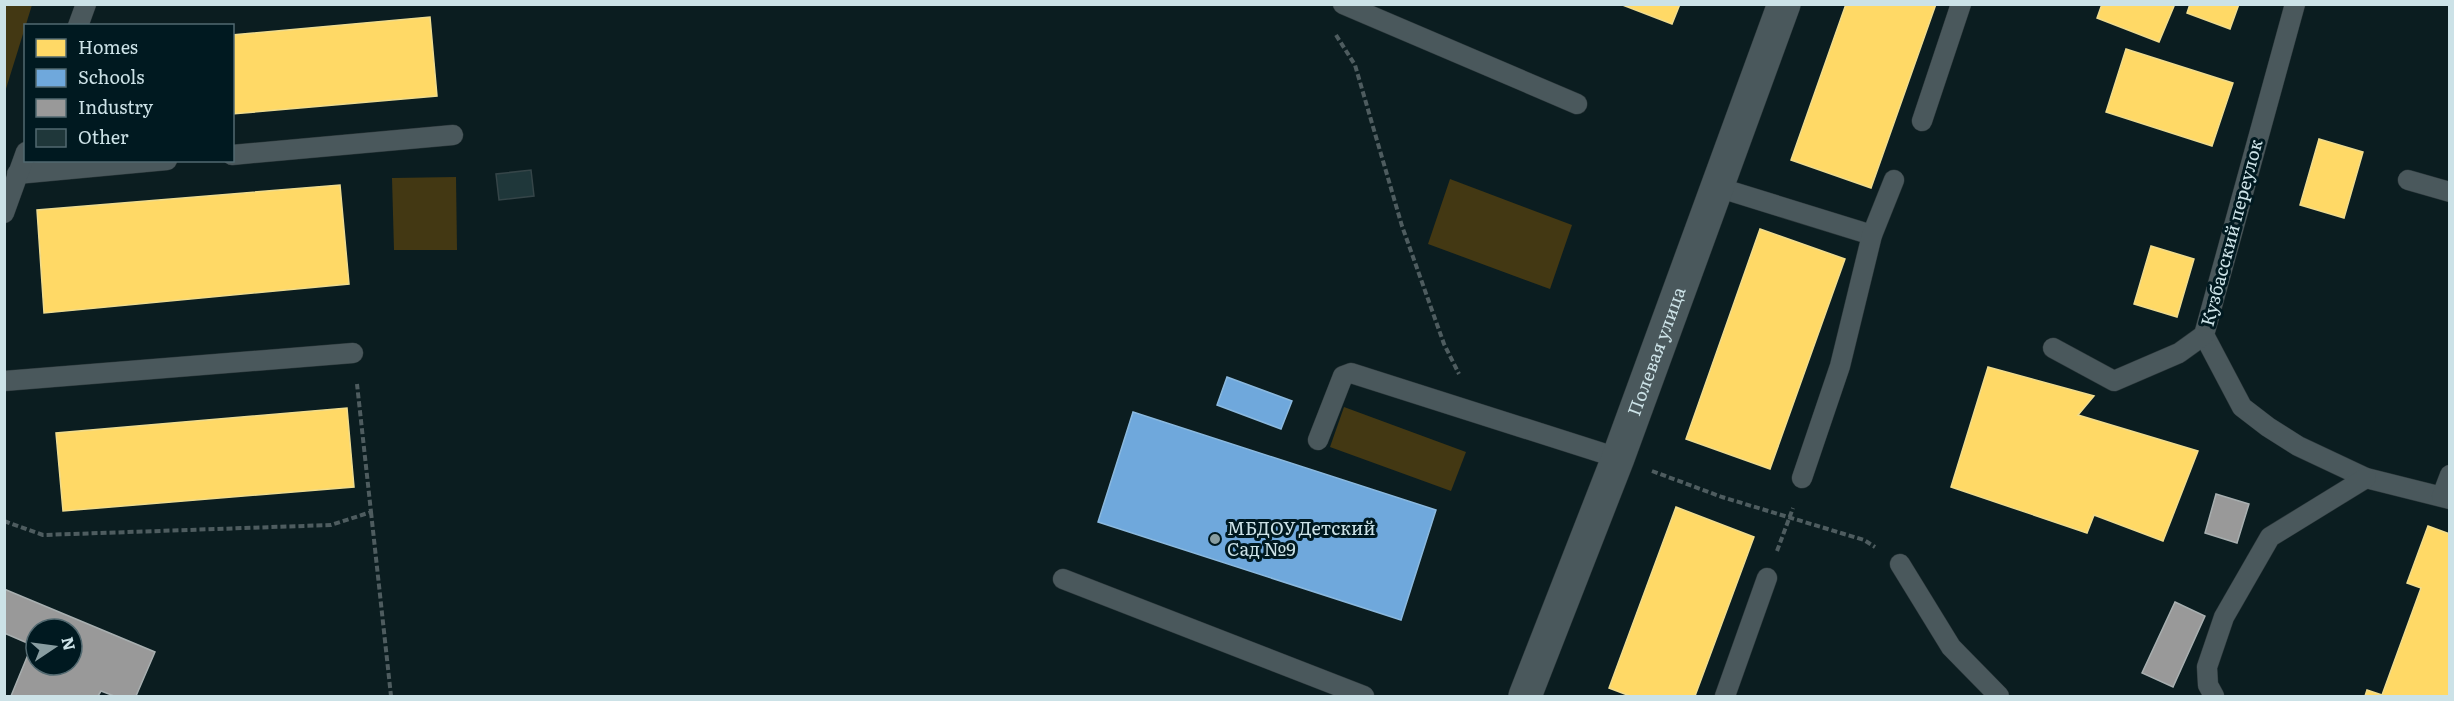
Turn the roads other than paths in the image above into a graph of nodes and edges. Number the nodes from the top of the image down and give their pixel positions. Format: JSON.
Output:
{"nodes":[{"id":1,"x":86,"y":4,"type":"edge"},
{"id":2,"x":1343,"y":4,"type":"edge"},
{"id":3,"x":1784,"y":4,"type":"edge"},
{"id":4,"x":1961,"y":4,"type":"edge"},
{"id":5,"x":2295,"y":4,"type":"edge"},
{"id":6,"x":79,"y":24,"type":"edge"},
{"id":7,"x":1577,"y":104,"type":"dead end"},
{"id":8,"x":1923,"y":121,"type":"dead end"},
{"id":9,"x":453,"y":135,"type":"dead end"},
{"id":10,"x":234,"y":155,"type":"edge"},
{"id":11,"x":24,"y":158,"type":"edge"},
{"id":12,"x":146,"y":162,"type":"edge"},
{"id":13,"x":17,"y":174,"type":"junction"},
{"id":14,"x":1894,"y":180,"type":"dead end"},
{"id":15,"x":2408,"y":180,"type":"dead end"},
{"id":16,"x":1717,"y":187,"type":"junction"},
{"id":17,"x":2450,"y":192,"type":"edge"},
{"id":18,"x":4,"y":213,"type":"edge"},
{"id":19,"x":1872,"y":235,"type":"junction"},
{"id":20,"x":2204,"y":335,"type":"junction"},
{"id":21,"x":2053,"y":348,"type":"dead end"},
{"id":22,"x":353,"y":353,"type":"road end"},
{"id":23,"x":4,"y":381,"type":"edge"},
{"id":24,"x":1318,"y":440,"type":"dead end"},
{"id":25,"x":1618,"y":458,"type":"junction"},
{"id":26,"x":2450,"y":475,"type":"edge"},
{"id":27,"x":1802,"y":478,"type":"road end"},
{"id":28,"x":2366,"y":478,"type":"junction"},
{"id":29,"x":2446,"y":497,"type":"edge"},
{"id":30,"x":1900,"y":564,"type":"road end"},
{"id":31,"x":1767,"y":578,"type":"road end"},
{"id":32,"x":1063,"y":579,"type":"dead end"},
{"id":33,"x":1365,"y":696,"type":"edge"},
{"id":34,"x":1525,"y":696,"type":"edge"},
{"id":35,"x":1725,"y":696,"type":"edge"},
{"id":36,"x":1999,"y":696,"type":"edge"},
{"id":37,"x":2214,"y":696,"type":"edge"}],
"edges":[{"from":1,"to":6,"type":"lane"},
{"from":2,"to":7,"type":"lane"},
{"from":3,"to":16,"type":"street","name":"Полевая улица"},
{"from":4,"to":8,"type":"lane"},
{"from":5,"to":20,"type":"lane","name":"Кузбасский переулок"},
{"from":9,"to":10,"type":"lane"},
{"from":11,"to":13,"type":"lane"},
{"from":12,"to":13,"type":"lane"},
{"from":13,"to":18,"type":"lane"},
{"from":14,"to":19,"type":"lane"},
{"from":15,"to":17,"type":"lane"},
{"from":16,"to":19,"type":"lane"},
{"from":16,"to":25,"type":"street","name":"Полевая улица"},
{"from":19,"to":27,"type":"lane"},
{"from":20,"to":21,"type":"lane"},
{"from":20,"to":28,"type":"lane","name":"Кузбасский переулок"},
{"from":22,"to":23,"type":"lane"},
{"from":24,"to":25,"type":"lane"},
{"from":25,"to":34,"type":"street","name":"Полевая улица"},
{"from":26,"to":29,"type":"lane"},
{"from":28,"to":29,"type":"lane","name":"Кузбасский переулок"},
{"from":28,"to":37,"type":"lane"},
{"from":30,"to":36,"type":"lane"},
{"from":31,"to":35,"type":"lane"},
{"from":32,"to":33,"type":"lane"}]}
